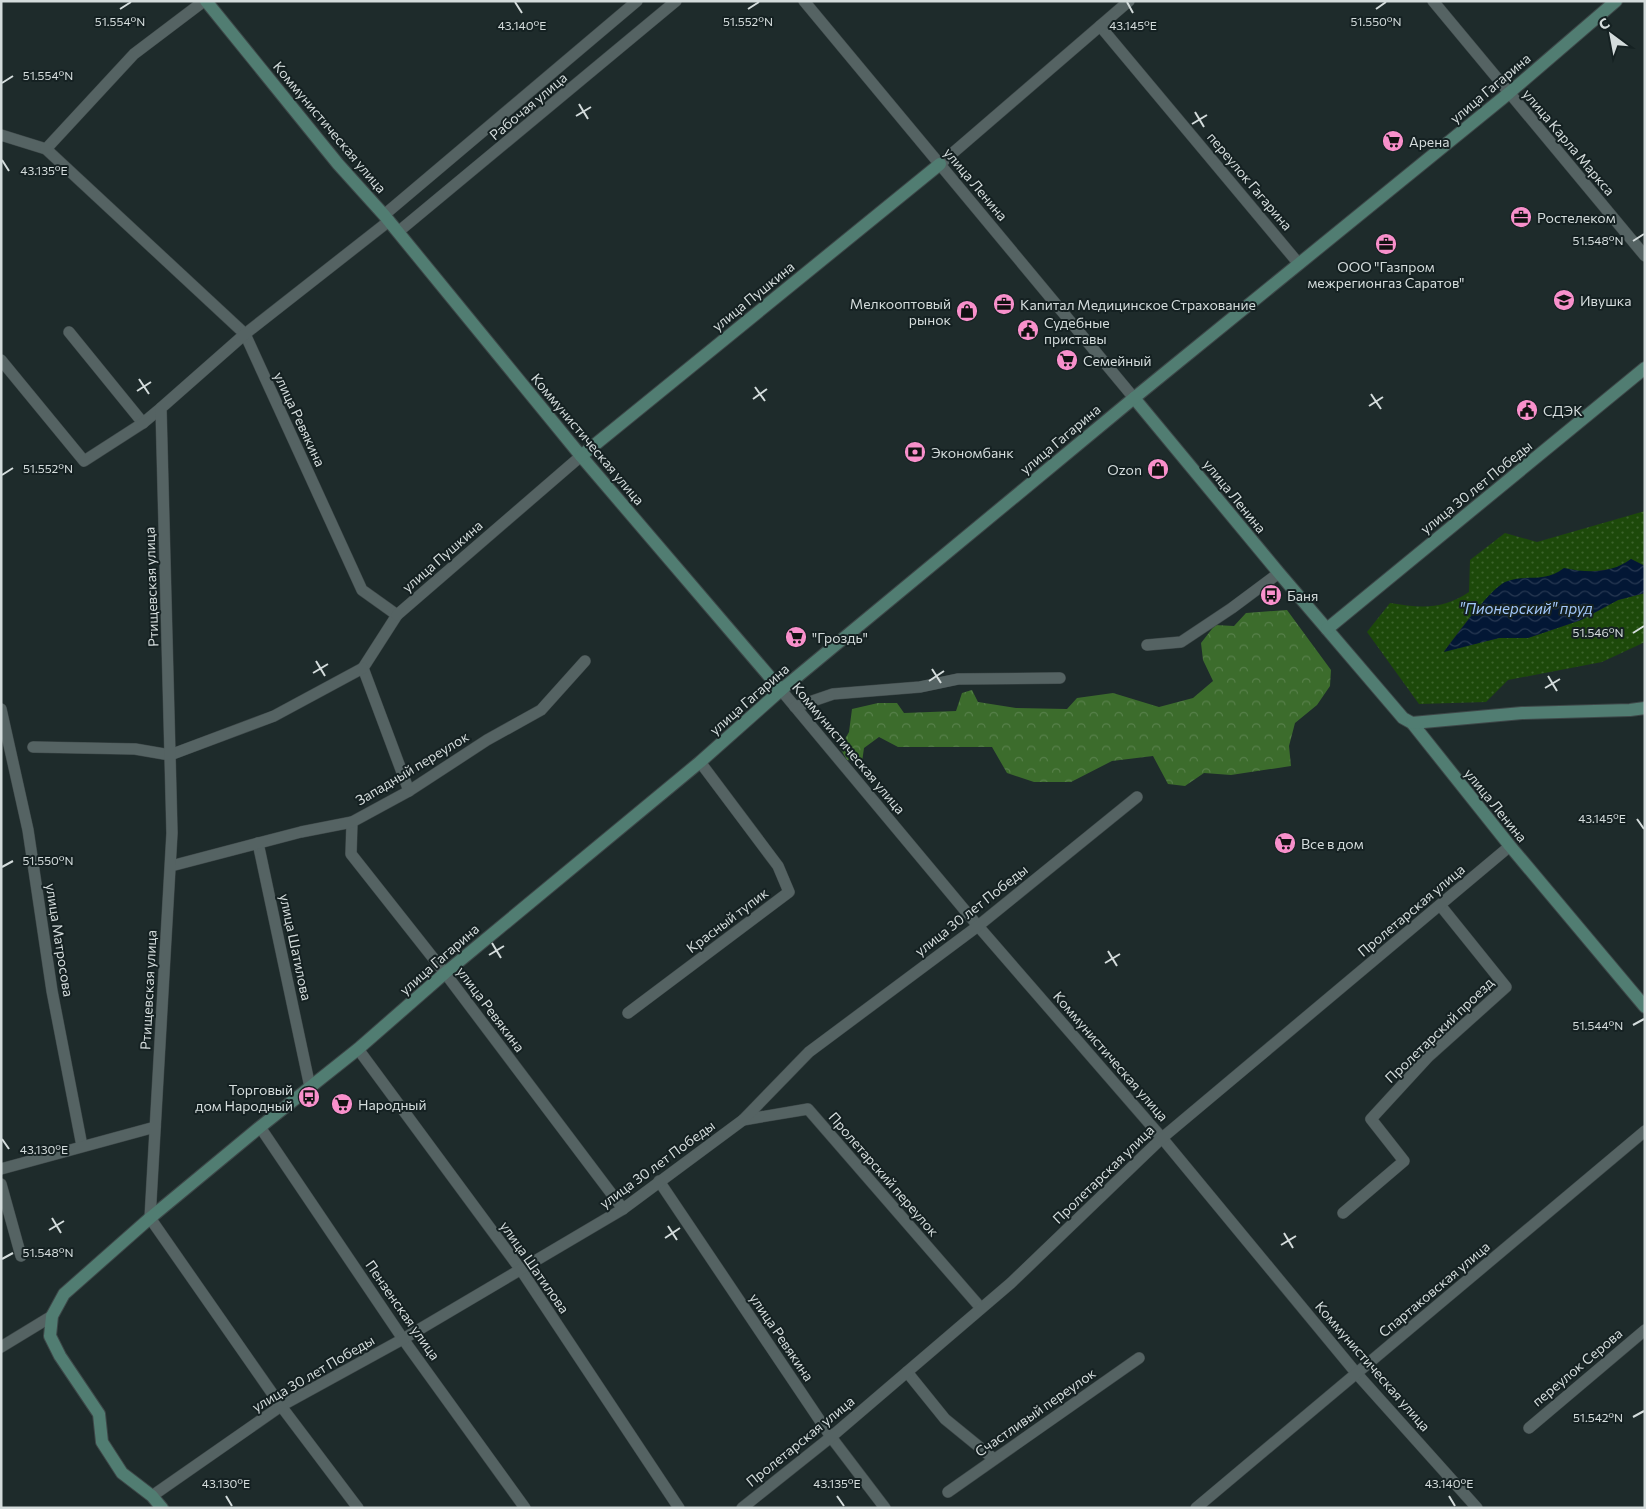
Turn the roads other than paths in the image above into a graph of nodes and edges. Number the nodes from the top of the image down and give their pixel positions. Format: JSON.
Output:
{"nodes":[{"id":1,"x":205,"y":1,"type":"edge"},
{"id":2,"x":637,"y":1,"type":"edge"},
{"id":3,"x":676,"y":1,"type":"edge"},
{"id":4,"x":804,"y":1,"type":"edge"},
{"id":5,"x":1128,"y":1,"type":"edge"},
{"id":6,"x":1433,"y":1,"type":"edge"},
{"id":7,"x":1616,"y":1,"type":"edge"},
{"id":8,"x":1100,"y":26,"type":"junction"},
{"id":9,"x":1509,"y":93,"type":"junction"},
{"id":10,"x":1,"y":135,"type":"edge"},
{"id":11,"x":46,"y":149,"type":"junction"},
{"id":12,"x":940,"y":164,"type":"junction"},
{"id":13,"x":387,"y":218,"type":"junction"},
{"id":14,"x":398,"y":232,"type":"junction"},
{"id":15,"x":1645,"y":256,"type":"edge"},
{"id":16,"x":1299,"y":264,"type":"junction"},
{"id":17,"x":69,"y":332,"type":"dead end"},
{"id":18,"x":245,"y":334,"type":"junction"},
{"id":19,"x":1,"y":360,"type":"edge"},
{"id":20,"x":1645,"y":368,"type":"edge"},
{"id":21,"x":1134,"y":398,"type":"junction"},
{"id":22,"x":161,"y":408,"type":"junction"},
{"id":23,"x":143,"y":423,"type":"junction"},
{"id":24,"x":581,"y":456,"type":"junction"},
{"id":25,"x":1279,"y":573,"type":"junction"},
{"id":26,"x":397,"y":614,"type":"junction"},
{"id":27,"x":1327,"y":629,"type":"junction"},
{"id":28,"x":1147,"y":645,"type":"dead end"},
{"id":29,"x":586,"y":661,"type":"dead end"},
{"id":30,"x":363,"y":668,"type":"junction"},
{"id":31,"x":1060,"y":678,"type":"dead end"},
{"id":32,"x":781,"y":690,"type":"junction"},
{"id":33,"x":795,"y":707,"type":"junction"},
{"id":34,"x":1645,"y":708,"type":"edge"},
{"id":35,"x":1,"y":709,"type":"edge"},
{"id":36,"x":1412,"y":723,"type":"junction"},
{"id":37,"x":33,"y":746,"type":"dead end"},
{"id":38,"x":170,"y":755,"type":"junction"},
{"id":39,"x":700,"y":762,"type":"junction"},
{"id":40,"x":409,"y":791,"type":"junction"},
{"id":41,"x":1137,"y":796,"type":"dead end"},
{"id":42,"x":352,"y":822,"type":"junction"},
{"id":43,"x":258,"y":843,"type":"junction"},
{"id":44,"x":1510,"y":846,"type":"junction"},
{"id":45,"x":171,"y":866,"type":"junction"},
{"id":46,"x":1440,"y":905,"type":"junction"},
{"id":47,"x":978,"y":926,"type":"junction"},
{"id":48,"x":445,"y":973,"type":"junction"},
{"id":49,"x":1645,"y":1007,"type":"edge"},
{"id":50,"x":628,"y":1013,"type":"dead end"},
{"id":51,"x":358,"y":1050,"type":"junction"},
{"id":52,"x":310,"y":1087,"type":"junction"},
{"id":53,"x":743,"y":1120,"type":"junction"},
{"id":54,"x":155,"y":1127,"type":"junction"},
{"id":55,"x":260,"y":1127,"type":"junction"},
{"id":56,"x":1645,"y":1131,"type":"edge"},
{"id":57,"x":1162,"y":1138,"type":"junction"},
{"id":58,"x":82,"y":1146,"type":"junction"},
{"id":59,"x":1,"y":1169,"type":"edge"},
{"id":60,"x":659,"y":1180,"type":"junction"},
{"id":61,"x":1,"y":1184,"type":"edge"},
{"id":62,"x":623,"y":1210,"type":"junction"},
{"id":63,"x":1343,"y":1213,"type":"dead end"},
{"id":64,"x":150,"y":1218,"type":"junction"},
{"id":65,"x":21,"y":1256,"type":"dead end"},
{"id":66,"x":521,"y":1270,"type":"junction"},
{"id":67,"x":980,"y":1308,"type":"junction"},
{"id":68,"x":52,"y":1316,"type":"junction"},
{"id":69,"x":1645,"y":1330,"type":"edge"},
{"id":70,"x":403,"y":1339,"type":"junction"},
{"id":71,"x":1,"y":1346,"type":"edge"},
{"id":72,"x":1139,"y":1358,"type":"dead end"},
{"id":73,"x":907,"y":1372,"type":"junction"},
{"id":74,"x":1357,"y":1374,"type":"junction"},
{"id":75,"x":281,"y":1406,"type":"junction"},
{"id":76,"x":1529,"y":1428,"type":"dead end"},
{"id":77,"x":832,"y":1437,"type":"junction"},
{"id":78,"x":994,"y":1459,"type":"junction"},
{"id":79,"x":948,"y":1492,"type":"dead end"},
{"id":80,"x":152,"y":1496,"type":"junction"},
{"id":81,"x":1475,"y":1507,"type":"edge"},
{"id":82,"x":162,"y":1508,"type":"edge"},
{"id":83,"x":358,"y":1508,"type":"edge"},
{"id":84,"x":525,"y":1508,"type":"edge"},
{"id":85,"x":679,"y":1508,"type":"edge"},
{"id":86,"x":742,"y":1508,"type":"edge"},
{"id":87,"x":885,"y":1508,"type":"edge"},
{"id":88,"x":1196,"y":1508,"type":"edge"}],
"edges":[{"from":1,"to":11,"type":"street"},
{"from":1,"to":13,"type":"street","name":"Коммунистическая улица"},
{"from":2,"to":13,"type":"street","name":"Рабочая улица"},
{"from":3,"to":14,"type":"street","name":"Рабочая улица"},
{"from":4,"to":12,"type":"street","name":"улица Ленина"},
{"from":5,"to":8,"type":"street","name":"улица Пушкина"},
{"from":6,"to":9,"type":"street","name":"улица Карла Маркса"},
{"from":7,"to":9,"type":"street","name":"улица Гагарина"},
{"from":8,"to":12,"type":"street","name":"улица Пушкина"},
{"from":8,"to":16,"type":"street","name":"переулок Гагарина"},
{"from":9,"to":15,"type":"street","name":"улица Карла Маркса"},
{"from":9,"to":16,"type":"street","name":"улица Гагарина"},
{"from":10,"to":11,"type":"street","name":"улица Ревякина"},
{"from":11,"to":18,"type":"street","name":"улица Ревякина"},
{"from":12,"to":21,"type":"street","name":"улица Ленина"},
{"from":12,"to":24,"type":"street","name":"улица Пушкина"},
{"from":13,"to":14,"type":"street","name":"Коммунистическая улица"},
{"from":13,"to":18,"type":"street"},
{"from":14,"to":24,"type":"street","name":"Коммунистическая улица"},
{"from":16,"to":21,"type":"street","name":"улица Гагарина"},
{"from":17,"to":23,"type":"street"},
{"from":18,"to":22,"type":"street"},
{"from":18,"to":26,"type":"street","name":"улица Ревякина"},
{"from":19,"to":23,"type":"street"},
{"from":20,"to":27,"type":"street","name":"улица 30 лет Победы"},
{"from":21,"to":25,"type":"street","name":"улица Ленина"},
{"from":21,"to":32,"type":"street","name":"улица Гагарина"},
{"from":22,"to":23,"type":"street"},
{"from":22,"to":38,"type":"street","name":"Ртищевская улица"},
{"from":24,"to":26,"type":"street","name":"улица Пушкина"},
{"from":24,"to":32,"type":"street","name":"Коммунистическая улица"},
{"from":25,"to":27,"type":"street","name":"улица Ленина"},
{"from":25,"to":28,"type":"street"},
{"from":26,"to":30,"type":"street"},
{"from":27,"to":36,"type":"street","name":"улица Ленина"},
{"from":29,"to":40,"type":"street","name":"Западный переулок"},
{"from":30,"to":38,"type":"street"},
{"from":30,"to":40,"type":"street"},
{"from":31,"to":33,"type":"street"},
{"from":32,"to":33,"type":"street","name":"Коммунистическая улица"},
{"from":32,"to":39,"type":"street","name":"улица Гагарина"},
{"from":33,"to":47,"type":"street","name":"Коммунистическая улица"},
{"from":34,"to":36,"type":"street"},
{"from":35,"to":58,"type":"street","name":"улица Матросова"},
{"from":36,"to":44,"type":"street","name":"улица Ленина"},
{"from":37,"to":38,"type":"street"},
{"from":38,"to":45,"type":"street","name":"Ртищевская улица"},
{"from":39,"to":48,"type":"street","name":"улица Гагарина"},
{"from":39,"to":50,"type":"street","name":"Красный тупик"},
{"from":40,"to":42,"type":"street","name":"Западный переулок"},
{"from":41,"to":47,"type":"street","name":"улица 30 лет Победы"},
{"from":42,"to":43,"type":"street","name":"Западный переулок"},
{"from":42,"to":48,"type":"street","name":"улица Ревякина"},
{"from":43,"to":45,"type":"street","name":"Западный переулок"},
{"from":43,"to":52,"type":"street","name":"улица Шатилова"},
{"from":44,"to":46,"type":"street","name":"Пролетарская улица"},
{"from":44,"to":49,"type":"street","name":"улица Ленина"},
{"from":45,"to":54,"type":"street","name":"Ртищевская улица"},
{"from":46,"to":57,"type":"street","name":"Пролетарская улица"},
{"from":46,"to":63,"type":"street","name":"Пролетарский проезд"},
{"from":47,"to":53,"type":"street","name":"улица 30 лет Победы"},
{"from":47,"to":57,"type":"street","name":"Коммунистическая улица"},
{"from":48,"to":51,"type":"street","name":"улица Гагарина"},
{"from":48,"to":62,"type":"street","name":"улица Ревякина"},
{"from":51,"to":52,"type":"street","name":"улица Гагарина"},
{"from":51,"to":66,"type":"street","name":"улица Шатилова"},
{"from":52,"to":55,"type":"street","name":"улица Гагарина"},
{"from":53,"to":60,"type":"street","name":"улица 30 лет Победы"},
{"from":53,"to":67,"type":"street","name":"Пролетарский переулок"},
{"from":54,"to":58,"type":"street"},
{"from":54,"to":64,"type":"street","name":"Ртищевская улица"},
{"from":55,"to":64,"type":"street","name":"улица Гагарина"},
{"from":55,"to":70,"type":"street","name":"Пензенская улица"},
{"from":56,"to":74,"type":"street","name":"Спартаковская улица"},
{"from":57,"to":67,"type":"street","name":"Пролетарская улица"},
{"from":57,"to":74,"type":"street","name":"Коммунистическая улица"},
{"from":58,"to":59,"type":"street"},
{"from":60,"to":62,"type":"street","name":"улица 30 лет Победы"},
{"from":60,"to":77,"type":"street","name":"улица Ревякина"},
{"from":61,"to":65,"type":"street"},
{"from":62,"to":66,"type":"street","name":"улица 30 лет Победы"},
{"from":64,"to":68,"type":"street","name":"улица Гагарина"},
{"from":64,"to":75,"type":"street"},
{"from":66,"to":70,"type":"street","name":"улица 30 лет Победы"},
{"from":66,"to":85,"type":"street","name":"улица Шатилова"},
{"from":67,"to":73,"type":"street","name":"Пролетарская улица"},
{"from":68,"to":71,"type":"street"},
{"from":68,"to":80,"type":"street"},
{"from":69,"to":76,"type":"street","name":"переулок Серова"},
{"from":70,"to":75,"type":"street","name":"улица 30 лет Победы"},
{"from":70,"to":84,"type":"street","name":"Пензенская улица"},
{"from":72,"to":78,"type":"street","name":"Счастливый переулок"},
{"from":73,"to":77,"type":"street","name":"Пролетарская улица"},
{"from":73,"to":78,"type":"street"},
{"from":74,"to":81,"type":"street","name":"Коммунистическая улица"},
{"from":74,"to":88,"type":"street","name":"Спартаковская улица"},
{"from":75,"to":80,"type":"street","name":"улица 30 лет Победы"},
{"from":75,"to":83,"type":"street"},
{"from":77,"to":86,"type":"street","name":"Пролетарская улица"},
{"from":77,"to":87,"type":"street","name":"улица Ревякина"},
{"from":78,"to":79,"type":"street","name":"Счастливый переулок"},
{"from":80,"to":82,"type":"street"}]}
